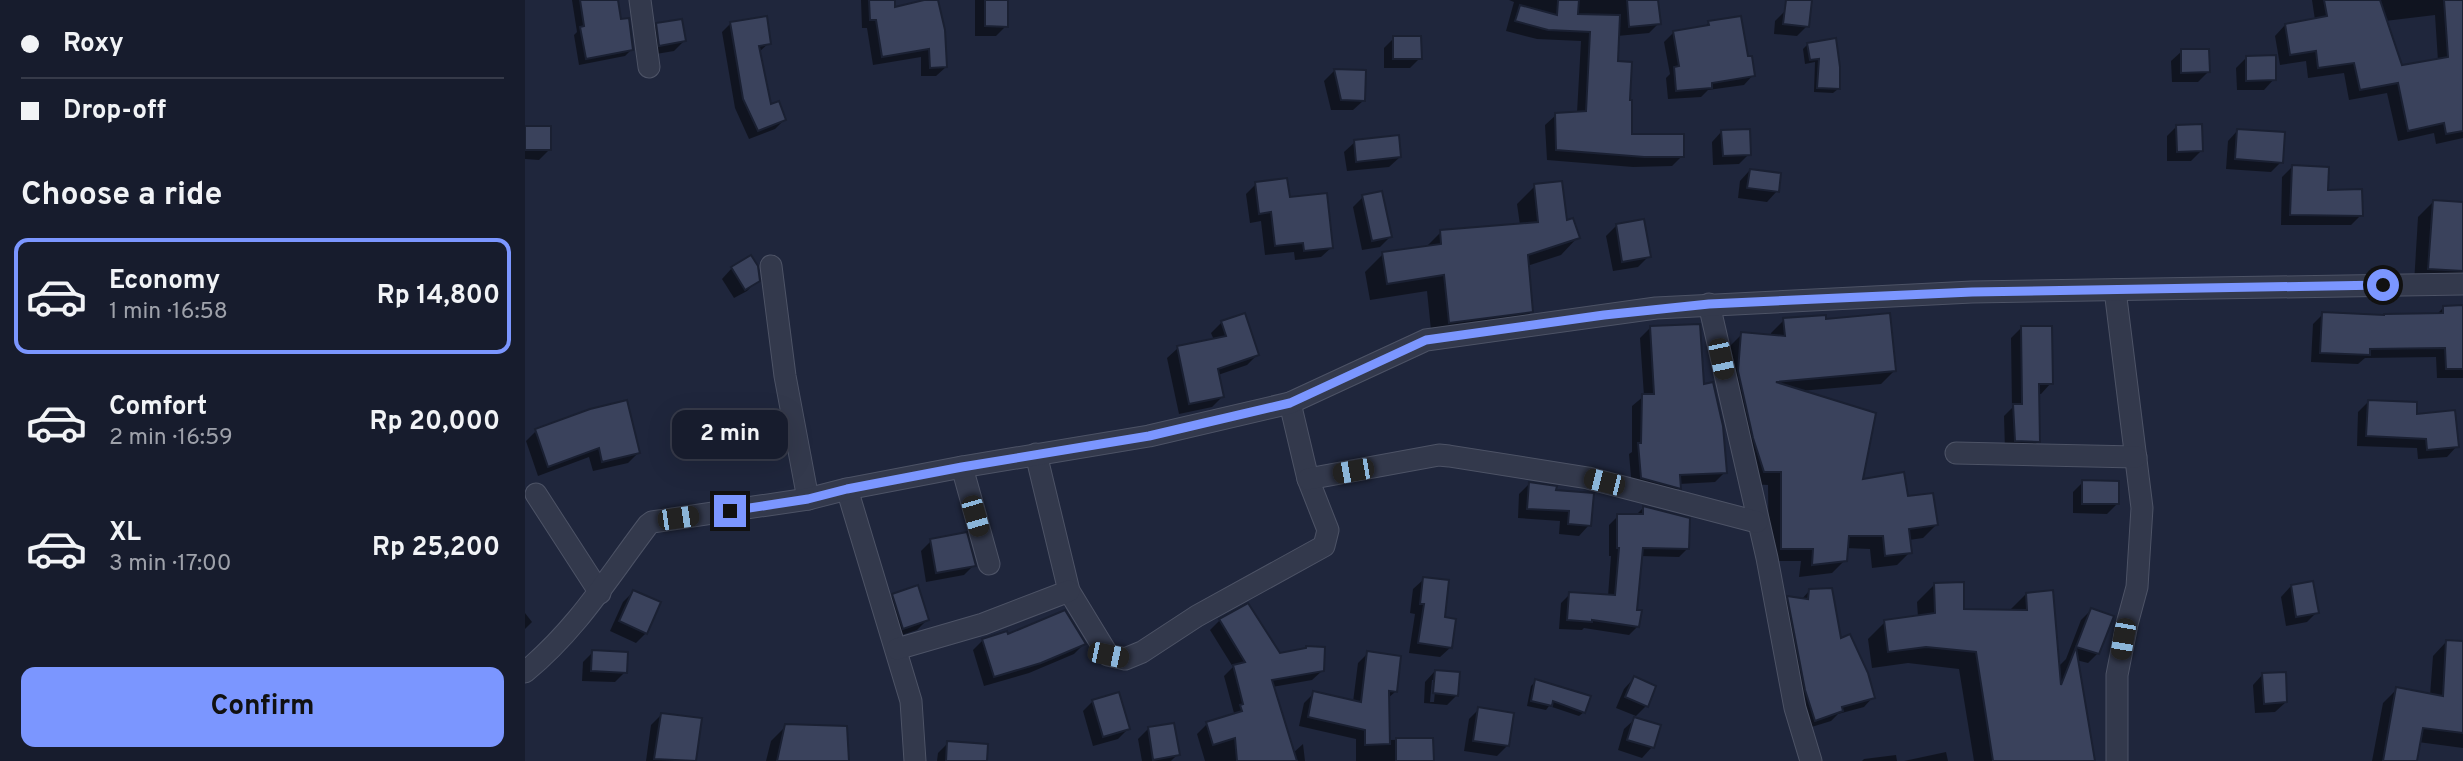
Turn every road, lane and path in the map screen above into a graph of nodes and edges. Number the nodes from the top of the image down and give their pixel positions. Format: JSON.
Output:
{"nodes":[{"id":1,"x":640,"y":0,"type":"edge"},
{"id":2,"x":649,"y":66,"type":"dead end"},
{"id":3,"x":771,"y":266,"type":"dead end"},
{"id":4,"x":2463,"y":284,"type":"edge"},
{"id":5,"x":2115,"y":290,"type":"junction"},
{"id":6,"x":1709,"y":304,"type":"junction"},
{"id":7,"x":1290,"y":403,"type":"junction"},
{"id":8,"x":1956,"y":453,"type":"dead end"},
{"id":9,"x":1036,"y":454,"type":"junction"},
{"id":10,"x":2136,"y":457,"type":"junction"},
{"id":11,"x":962,"y":467,"type":"junction"},
{"id":12,"x":1308,"y":479,"type":"junction"},
{"id":13,"x":847,"y":489,"type":"junction"},
{"id":14,"x":536,"y":494,"type":"dead end"},
{"id":15,"x":808,"y":499,"type":"junction"},
{"id":16,"x":1757,"y":522,"type":"junction"},
{"id":17,"x":989,"y":564,"type":"dead end"},
{"id":18,"x":1069,"y":591,"type":"junction"},
{"id":19,"x":600,"y":593,"type":"junction"},
{"id":20,"x":897,"y":649,"type":"junction"},
{"id":21,"x":525,"y":672,"type":"edge"},
{"id":22,"x":915,"y":761,"type":"edge"},
{"id":23,"x":1811,"y":761,"type":"edge"},
{"id":24,"x":2117,"y":761,"type":"edge"}],
"edges":[{"from":1,"to":2,"type":"street"},
{"from":3,"to":15,"type":"street"},
{"from":4,"to":5,"type":"street"},
{"from":5,"to":6,"type":"street"},
{"from":5,"to":10,"type":"street"},
{"from":6,"to":7,"type":"street"},
{"from":6,"to":16,"type":"street"},
{"from":7,"to":9,"type":"street"},
{"from":7,"to":12,"type":"street"},
{"from":8,"to":10,"type":"street"},
{"from":9,"to":11,"type":"street"},
{"from":9,"to":18,"type":"street"},
{"from":10,"to":24,"type":"street"},
{"from":11,"to":13,"type":"street"},
{"from":11,"to":17,"type":"street"},
{"from":12,"to":16,"type":"street"},
{"from":12,"to":18,"type":"street"},
{"from":13,"to":15,"type":"street"},
{"from":13,"to":20,"type":"street"},
{"from":14,"to":19,"type":"street"},
{"from":15,"to":19,"type":"street"},
{"from":16,"to":23,"type":"street"},
{"from":18,"to":20,"type":"street"},
{"from":19,"to":21,"type":"street"},
{"from":20,"to":22,"type":"street"}]}
